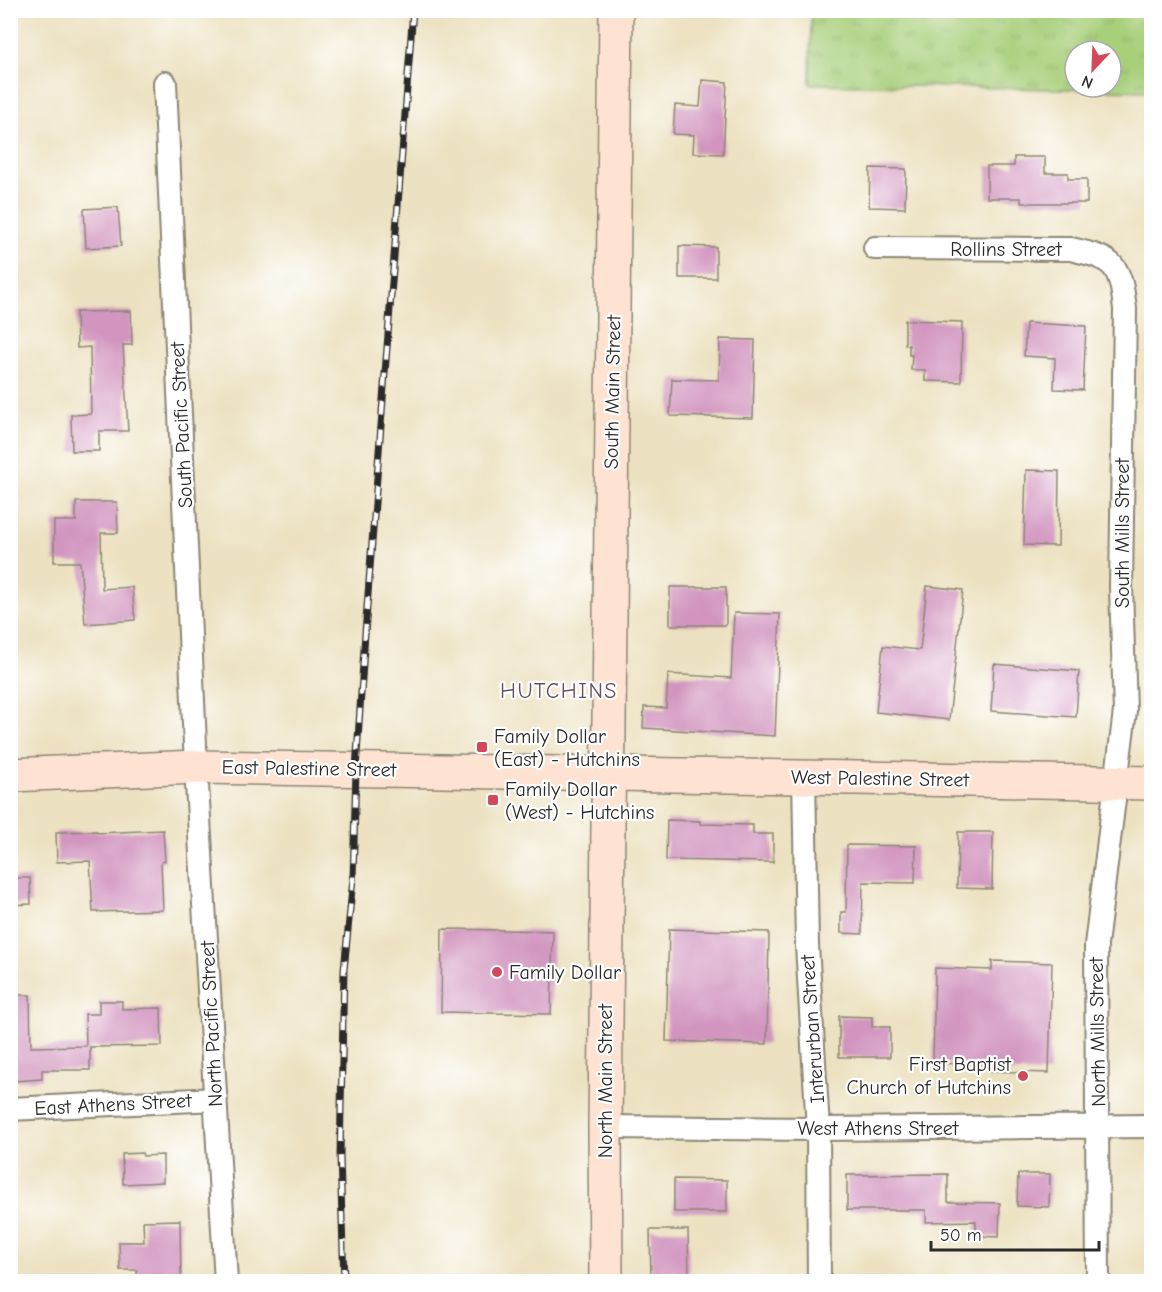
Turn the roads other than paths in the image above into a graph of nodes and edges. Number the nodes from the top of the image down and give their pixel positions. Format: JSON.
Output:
{"nodes":[{"id":1,"x":616,"y":10,"type":"edge"},
{"id":2,"x":165,"y":82,"type":"dead end"},
{"id":3,"x":875,"y":248,"type":"dead end"},
{"id":4,"x":1122,"y":282,"type":"joint"},
{"id":5,"x":196,"y":766,"type":"junction"},
{"id":6,"x":608,"y":773,"type":"junction"},
{"id":7,"x":10,"y":775,"type":"edge"},
{"id":8,"x":804,"y":776,"type":"junction"},
{"id":9,"x":1116,"y":783,"type":"junction"},
{"id":10,"x":1152,"y":783,"type":"edge"},
{"id":11,"x":216,"y":1099,"type":"junction"},
{"id":12,"x":10,"y":1109,"type":"edge"},
{"id":13,"x":1098,"y":1126,"type":"junction"},
{"id":14,"x":1152,"y":1126,"type":"edge"},
{"id":15,"x":605,"y":1127,"type":"junction"},
{"id":16,"x":818,"y":1129,"type":"junction"},
{"id":17,"x":226,"y":1281,"type":"edge"},
{"id":18,"x":606,"y":1281,"type":"edge"},
{"id":19,"x":819,"y":1281,"type":"edge"},
{"id":20,"x":1098,"y":1281,"type":"edge"}],
"edges":[{"from":1,"to":6,"type":"street","name":"South Main Street"},
{"from":2,"to":5,"type":"street","name":"South Pacific Street"},
{"from":3,"to":4,"type":"street","name":"Rollins Street"},
{"from":4,"to":9,"type":"street","name":"South Mills Street"},
{"from":5,"to":6,"type":"street","name":"East Palestine Street"},
{"from":5,"to":7,"type":"street","name":"East Palestine Street"},
{"from":5,"to":11,"type":"street","name":"North Pacific Street"},
{"from":6,"to":8,"type":"street","name":"West Palestine Street"},
{"from":6,"to":15,"type":"street","name":"North Main Street"},
{"from":8,"to":9,"type":"street","name":"West Palestine Street"},
{"from":8,"to":16,"type":"street","name":"Interurban Street"},
{"from":9,"to":10,"type":"street","name":"West Palestine Street"},
{"from":9,"to":13,"type":"street","name":"North Mills Street"},
{"from":11,"to":12,"type":"street","name":"East Athens Street"},
{"from":11,"to":17,"type":"street","name":"North Pacific Street"},
{"from":13,"to":14,"type":"street","name":"West Athens Street"},
{"from":13,"to":16,"type":"street","name":"West Athens Street"},
{"from":13,"to":20,"type":"street","name":"North Mills Street"},
{"from":15,"to":16,"type":"street","name":"West Athens Street"},
{"from":15,"to":18,"type":"street","name":"North Main Street"},
{"from":16,"to":19,"type":"street","name":"Interurban Street"}]}
